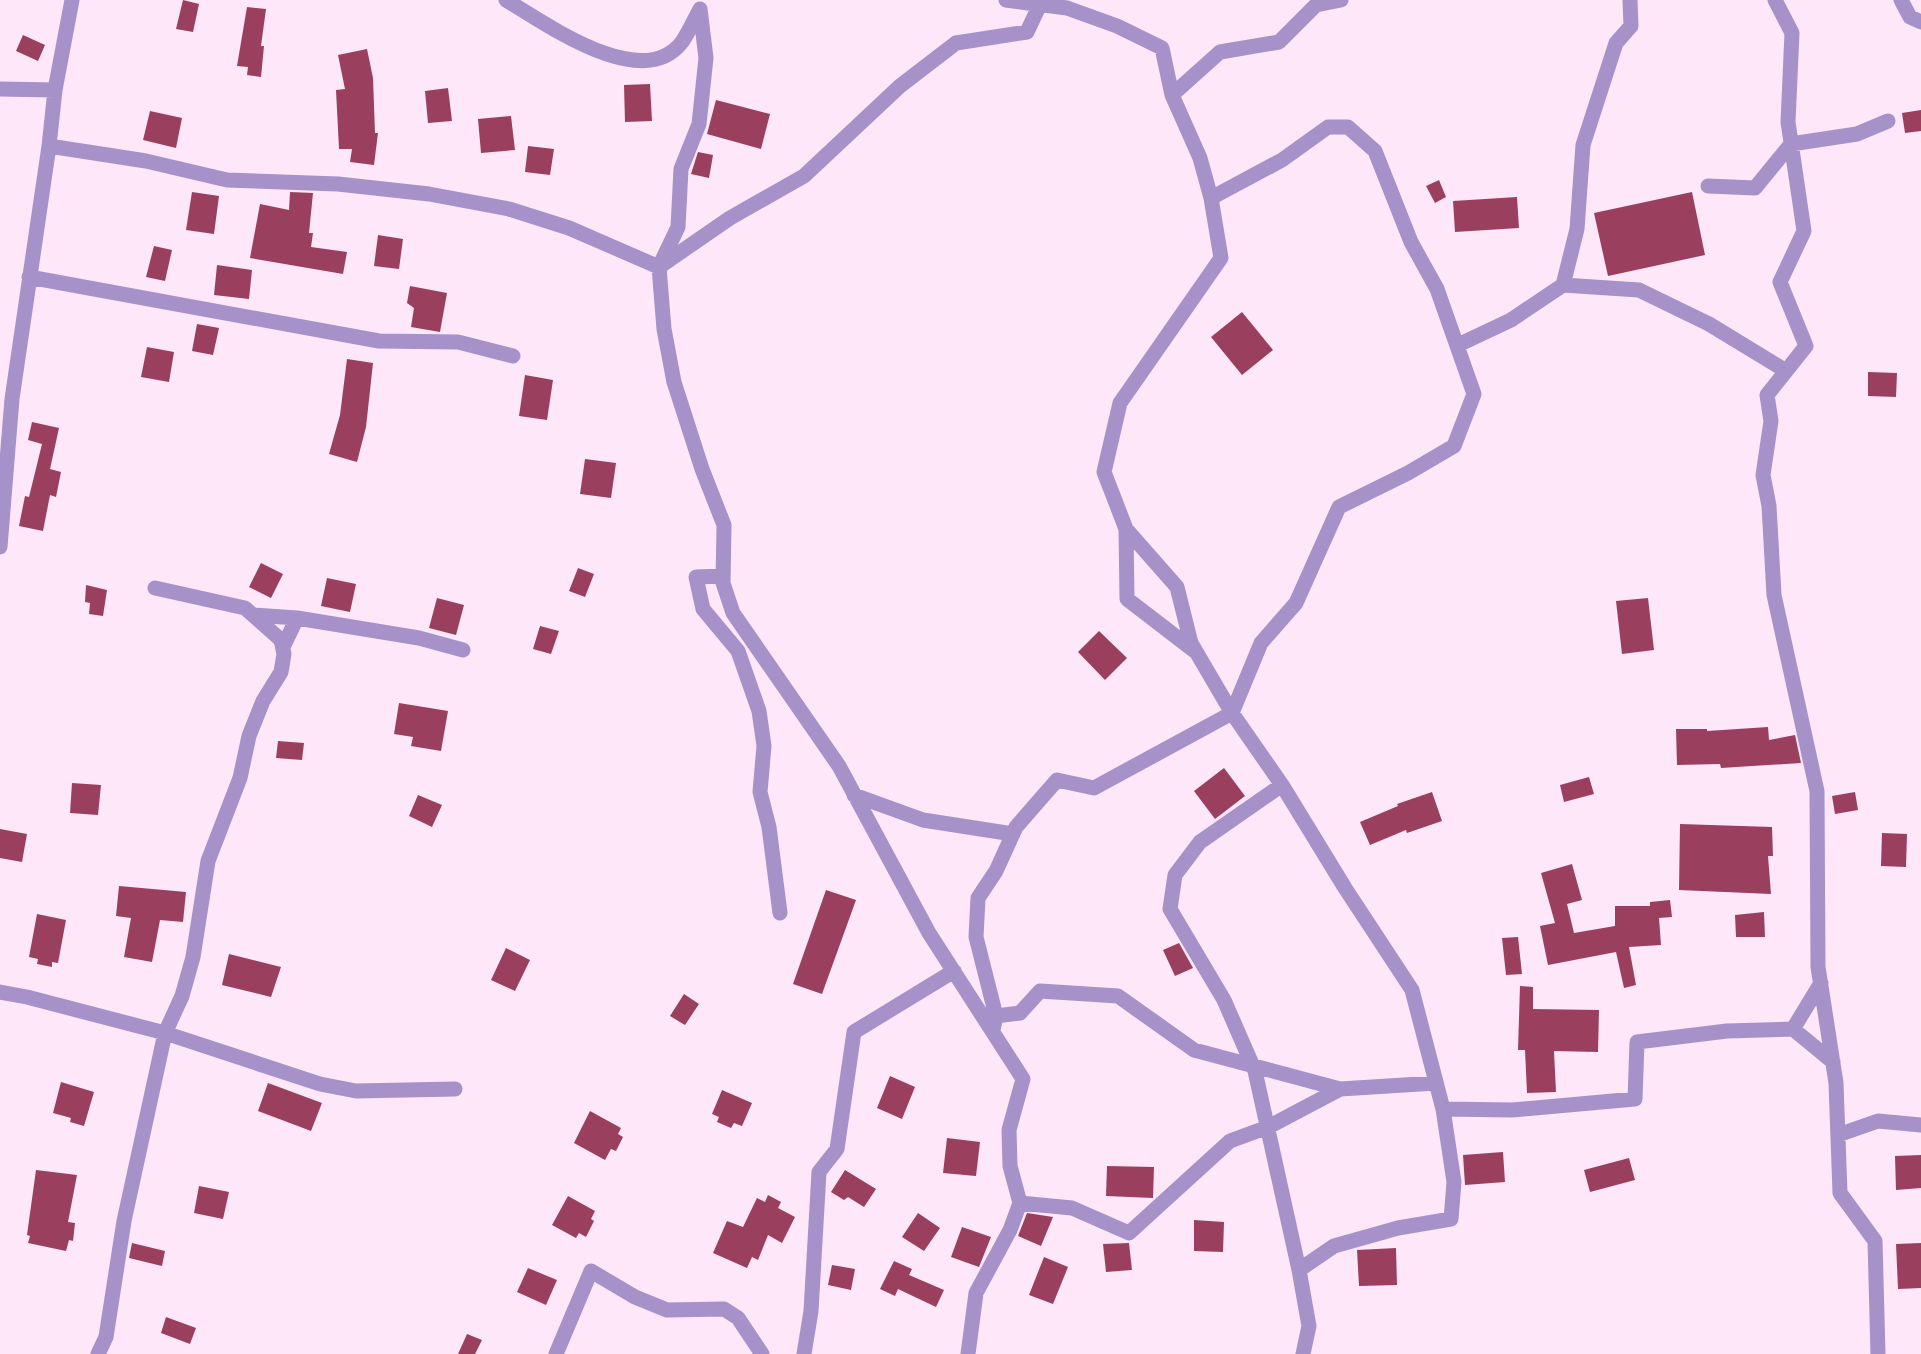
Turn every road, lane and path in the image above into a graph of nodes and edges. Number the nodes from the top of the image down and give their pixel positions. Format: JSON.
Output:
{"nodes":[{"id":1,"x":72,"y":0,"type":"edge"},
{"id":2,"x":506,"y":0,"type":"edge"},
{"id":3,"x":1006,"y":0,"type":"edge"},
{"id":4,"x":1085,"y":0,"type":"edge"},
{"id":5,"x":1341,"y":0,"type":"edge"},
{"id":6,"x":1630,"y":0,"type":"edge"},
{"id":7,"x":1775,"y":0,"type":"edge"},
{"id":8,"x":1901,"y":0,"type":"edge"},
{"id":9,"x":1041,"y":2,"type":"edge"},
{"id":10,"x":700,"y":4,"type":"edge"},
{"id":11,"x":1066,"y":8,"type":"junction"},
{"id":12,"x":1921,"y":22,"type":"edge"},
{"id":13,"x":0,"y":89,"type":"edge"},
{"id":14,"x":55,"y":90,"type":"junction"},
{"id":15,"x":1172,"y":95,"type":"junction"},
{"id":16,"x":1888,"y":121,"type":"dead end"},
{"id":17,"x":1791,"y":144,"type":"junction"},
{"id":18,"x":49,"y":147,"type":"junction"},
{"id":19,"x":1708,"y":186,"type":"dead end"},
{"id":20,"x":1212,"y":198,"type":"junction"},
{"id":21,"x":660,"y":267,"type":"junction"},
{"id":22,"x":29,"y":277,"type":"junction"},
{"id":23,"x":1563,"y":285,"type":"junction"},
{"id":24,"x":1458,"y":345,"type":"junction"},
{"id":25,"x":513,"y":356,"type":"dead end"},
{"id":26,"x":1786,"y":371,"type":"junction"},
{"id":27,"x":1126,"y":529,"type":"junction"},
{"id":28,"x":0,"y":545,"type":"edge"},
{"id":29,"x":723,"y":576,"type":"junction"},
{"id":30,"x":155,"y":588,"type":"dead end"},
{"id":31,"x":253,"y":615,"type":"junction"},
{"id":32,"x":297,"y":618,"type":"junction"},
{"id":33,"x":283,"y":647,"type":"junction"},
{"id":34,"x":464,"y":650,"type":"dead end"},
{"id":35,"x":1198,"y":654,"type":"junction"},
{"id":36,"x":1232,"y":713,"type":"junction"},
{"id":37,"x":1282,"y":785,"type":"junction"},
{"id":38,"x":854,"y":795,"type":"junction"},
{"id":39,"x":1012,"y":834,"type":"junction"},
{"id":40,"x":780,"y":913,"type":"dead end"},
{"id":41,"x":954,"y":971,"type":"junction"},
{"id":42,"x":1821,"y":983,"type":"junction"},
{"id":43,"x":0,"y":992,"type":"edge"},
{"id":44,"x":994,"y":1023,"type":"junction"},
{"id":45,"x":1793,"y":1029,"type":"junction"},
{"id":46,"x":165,"y":1033,"type":"junction"},
{"id":47,"x":1833,"y":1062,"type":"junction"},
{"id":48,"x":1253,"y":1066,"type":"junction"},
{"id":49,"x":1436,"y":1083,"type":"junction"},
{"id":50,"x":455,"y":1089,"type":"dead end"},
{"id":51,"x":1340,"y":1089,"type":"junction"},
{"id":52,"x":1443,"y":1109,"type":"junction"},
{"id":53,"x":1921,"y":1125,"type":"edge"},
{"id":54,"x":1268,"y":1127,"type":"junction"},
{"id":55,"x":1838,"y":1136,"type":"junction"},
{"id":56,"x":1020,"y":1203,"type":"junction"},
{"id":57,"x":1299,"y":1270,"type":"junction"},
{"id":58,"x":98,"y":1354,"type":"edge"},
{"id":59,"x":556,"y":1354,"type":"edge"},
{"id":60,"x":762,"y":1354,"type":"edge"},
{"id":61,"x":804,"y":1354,"type":"edge"},
{"id":62,"x":968,"y":1354,"type":"edge"},
{"id":63,"x":1303,"y":1354,"type":"edge"},
{"id":64,"x":1878,"y":1354,"type":"edge"}],
"edges":[{"from":1,"to":14,"type":"street"},
{"from":2,"to":10,"type":"street"},
{"from":3,"to":9,"type":"street"},
{"from":4,"to":11,"type":"street"},
{"from":5,"to":15,"type":"street"},
{"from":6,"to":23,"type":"street"},
{"from":7,"to":17,"type":"street"},
{"from":8,"to":12,"type":"street"},
{"from":9,"to":11,"type":"street"},
{"from":9,"to":21,"type":"street"},
{"from":10,"to":21,"type":"street"},
{"from":11,"to":15,"type":"street"},
{"from":13,"to":14,"type":"street"},
{"from":14,"to":18,"type":"street"},
{"from":15,"to":20,"type":"street"},
{"from":16,"to":17,"type":"street"},
{"from":17,"to":19,"type":"street"},
{"from":17,"to":26,"type":"street"},
{"from":18,"to":21,"type":"street"},
{"from":18,"to":22,"type":"street"},
{"from":20,"to":24,"type":"street"},
{"from":20,"to":27,"type":"street"},
{"from":21,"to":29,"type":"street"},
{"from":22,"to":25,"type":"street"},
{"from":22,"to":28,"type":"street"},
{"from":23,"to":24,"type":"street"},
{"from":23,"to":26,"type":"street"},
{"from":24,"to":36,"type":"street"},
{"from":26,"to":42,"type":"street"},
{"from":27,"to":35,"type":"street"},
{"from":27,"to":35,"type":"street"},
{"from":29,"to":38,"type":"street"},
{"from":29,"to":40,"type":"street"},
{"from":30,"to":31,"type":"street"},
{"from":31,"to":32,"type":"street"},
{"from":31,"to":33,"type":"street"},
{"from":32,"to":33,"type":"street"},
{"from":32,"to":34,"type":"street"},
{"from":33,"to":46,"type":"street"},
{"from":35,"to":36,"type":"street"},
{"from":36,"to":37,"type":"street"},
{"from":36,"to":39,"type":"street"},
{"from":37,"to":48,"type":"street"},
{"from":37,"to":49,"type":"street"},
{"from":38,"to":39,"type":"street"},
{"from":38,"to":41,"type":"street"},
{"from":39,"to":44,"type":"street"},
{"from":41,"to":44,"type":"street"},
{"from":41,"to":61,"type":"street"},
{"from":42,"to":45,"type":"street"},
{"from":42,"to":47,"type":"street"},
{"from":43,"to":46,"type":"street"},
{"from":44,"to":48,"type":"street"},
{"from":44,"to":56,"type":"street"},
{"from":45,"to":47,"type":"street"},
{"from":45,"to":52,"type":"street"},
{"from":46,"to":50,"type":"street"},
{"from":46,"to":58,"type":"street"},
{"from":47,"to":55,"type":"street"},
{"from":48,"to":51,"type":"street"},
{"from":48,"to":54,"type":"street"},
{"from":49,"to":51,"type":"street"},
{"from":49,"to":52,"type":"street"},
{"from":51,"to":54,"type":"street"},
{"from":52,"to":57,"type":"street"},
{"from":53,"to":55,"type":"street"},
{"from":54,"to":56,"type":"street"},
{"from":54,"to":57,"type":"street"},
{"from":55,"to":64,"type":"street"},
{"from":56,"to":62,"type":"street"},
{"from":57,"to":63,"type":"street"},
{"from":59,"to":60,"type":"street"}]}
